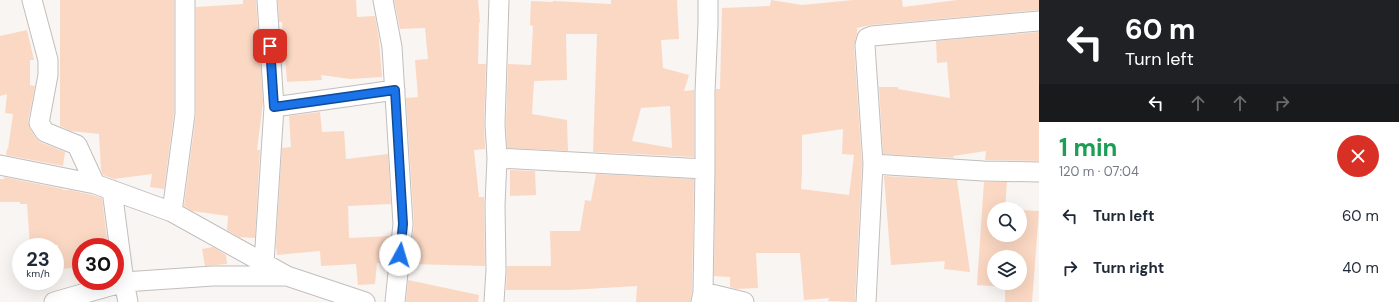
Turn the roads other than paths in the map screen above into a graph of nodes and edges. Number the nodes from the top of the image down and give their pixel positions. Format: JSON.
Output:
{"nodes":[{"id":1,"x":32,"y":0,"type":"edge"},
{"id":2,"x":184,"y":0,"type":"edge"},
{"id":3,"x":267,"y":0,"type":"edge"},
{"id":4,"x":383,"y":0,"type":"edge"},
{"id":5,"x":499,"y":0,"type":"edge"},
{"id":6,"x":708,"y":0,"type":"edge"},
{"id":7,"x":1039,"y":21,"type":"edge"},
{"id":8,"x":395,"y":90,"type":"junction"},
{"id":9,"x":274,"y":107,"type":"junction"},
{"id":10,"x":497,"y":158,"type":"junction"},
{"id":11,"x":873,"y":164,"type":"junction"},
{"id":12,"x":0,"y":165,"type":"edge"},
{"id":13,"x":705,"y":169,"type":"junction"},
{"id":14,"x":1039,"y":172,"type":"edge"},
{"id":15,"x":103,"y":187,"type":"junction"},
{"id":16,"x":172,"y":212,"type":"junction"},
{"id":17,"x":114,"y":238,"type":"edge"},
{"id":18,"x":264,"y":263,"type":"junction"},
{"id":19,"x":287,"y":276,"type":"junction"},
{"id":20,"x":124,"y":282,"type":"joint"},
{"id":21,"x":96,"y":290,"type":"edge"},
{"id":22,"x":702,"y":297,"type":"edge"},
{"id":23,"x":54,"y":302,"type":"edge"},
{"id":24,"x":128,"y":302,"type":"edge"},
{"id":25,"x":365,"y":302,"type":"edge"},
{"id":26,"x":395,"y":302,"type":"edge"},
{"id":27,"x":494,"y":302,"type":"edge"},
{"id":28,"x":744,"y":302,"type":"edge"},
{"id":29,"x":866,"y":302,"type":"edge"}],
"edges":[{"from":1,"to":15,"type":"street"},
{"from":2,"to":16,"type":"street"},
{"from":3,"to":9,"type":"street"},
{"from":4,"to":8,"type":"street"},
{"from":5,"to":10,"type":"street"},
{"from":6,"to":13,"type":"street"},
{"from":7,"to":11,"type":"street"},
{"from":8,"to":9,"type":"street"},
{"from":8,"to":26,"type":"street"},
{"from":9,"to":18,"type":"street"},
{"from":10,"to":13,"type":"street"},
{"from":10,"to":27,"type":"street"},
{"from":11,"to":14,"type":"street"},
{"from":11,"to":29,"type":"street"},
{"from":12,"to":15,"type":"street"},
{"from":13,"to":22,"type":"street"},
{"from":15,"to":16,"type":"street"},
{"from":15,"to":17,"type":"street"},
{"from":16,"to":18,"type":"street"},
{"from":18,"to":19,"type":"street"},
{"from":19,"to":20,"type":"street"},
{"from":19,"to":25,"type":"street"},
{"from":20,"to":24,"type":"street"},
{"from":21,"to":23,"type":"street"},
{"from":22,"to":28,"type":"street"}]}
